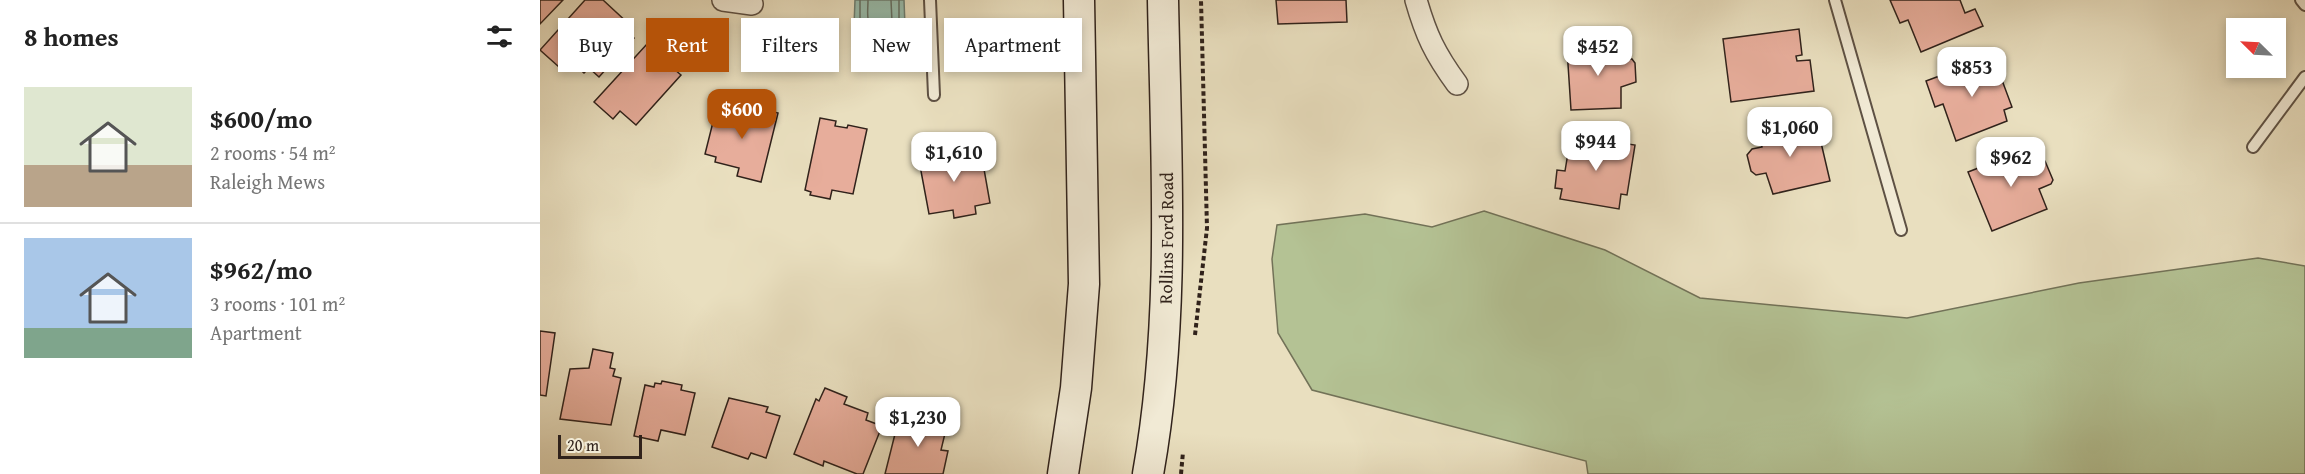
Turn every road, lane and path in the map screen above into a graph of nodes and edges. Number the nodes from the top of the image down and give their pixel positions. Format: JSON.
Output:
{"nodes":[{"id":1,"x":723,"y":0,"type":"edge"},
{"id":2,"x":930,"y":0,"type":"edge"},
{"id":3,"x":1079,"y":0,"type":"edge"},
{"id":4,"x":1163,"y":0,"type":"edge"},
{"id":5,"x":1416,"y":0,"type":"edge"},
{"id":6,"x":1835,"y":0,"type":"edge"},
{"id":7,"x":2301,"y":0,"type":"edge"},
{"id":8,"x":752,"y":4,"type":"dead end"},
{"id":9,"x":2305,"y":5,"type":"edge"},
{"id":10,"x":2305,"y":77,"type":"edge"},
{"id":11,"x":1457,"y":84,"type":"dead end"},
{"id":12,"x":934,"y":95,"type":"dead end"},
{"id":13,"x":2253,"y":147,"type":"dead end"},
{"id":14,"x":1901,"y":230,"type":"dead end"},
{"id":15,"x":1063,"y":474,"type":"edge"},
{"id":16,"x":1148,"y":474,"type":"edge"}],
"edges":[{"from":1,"to":8,"type":"street"},
{"from":2,"to":12,"type":"lane"},
{"from":3,"to":15,"type":"main road"},
{"from":4,"to":16,"type":"main road","name":"Rollins Ford Road"},
{"from":5,"to":11,"type":"street"},
{"from":6,"to":14,"type":"lane"},
{"from":7,"to":9,"type":"lane"},
{"from":10,"to":13,"type":"lane"}]}
